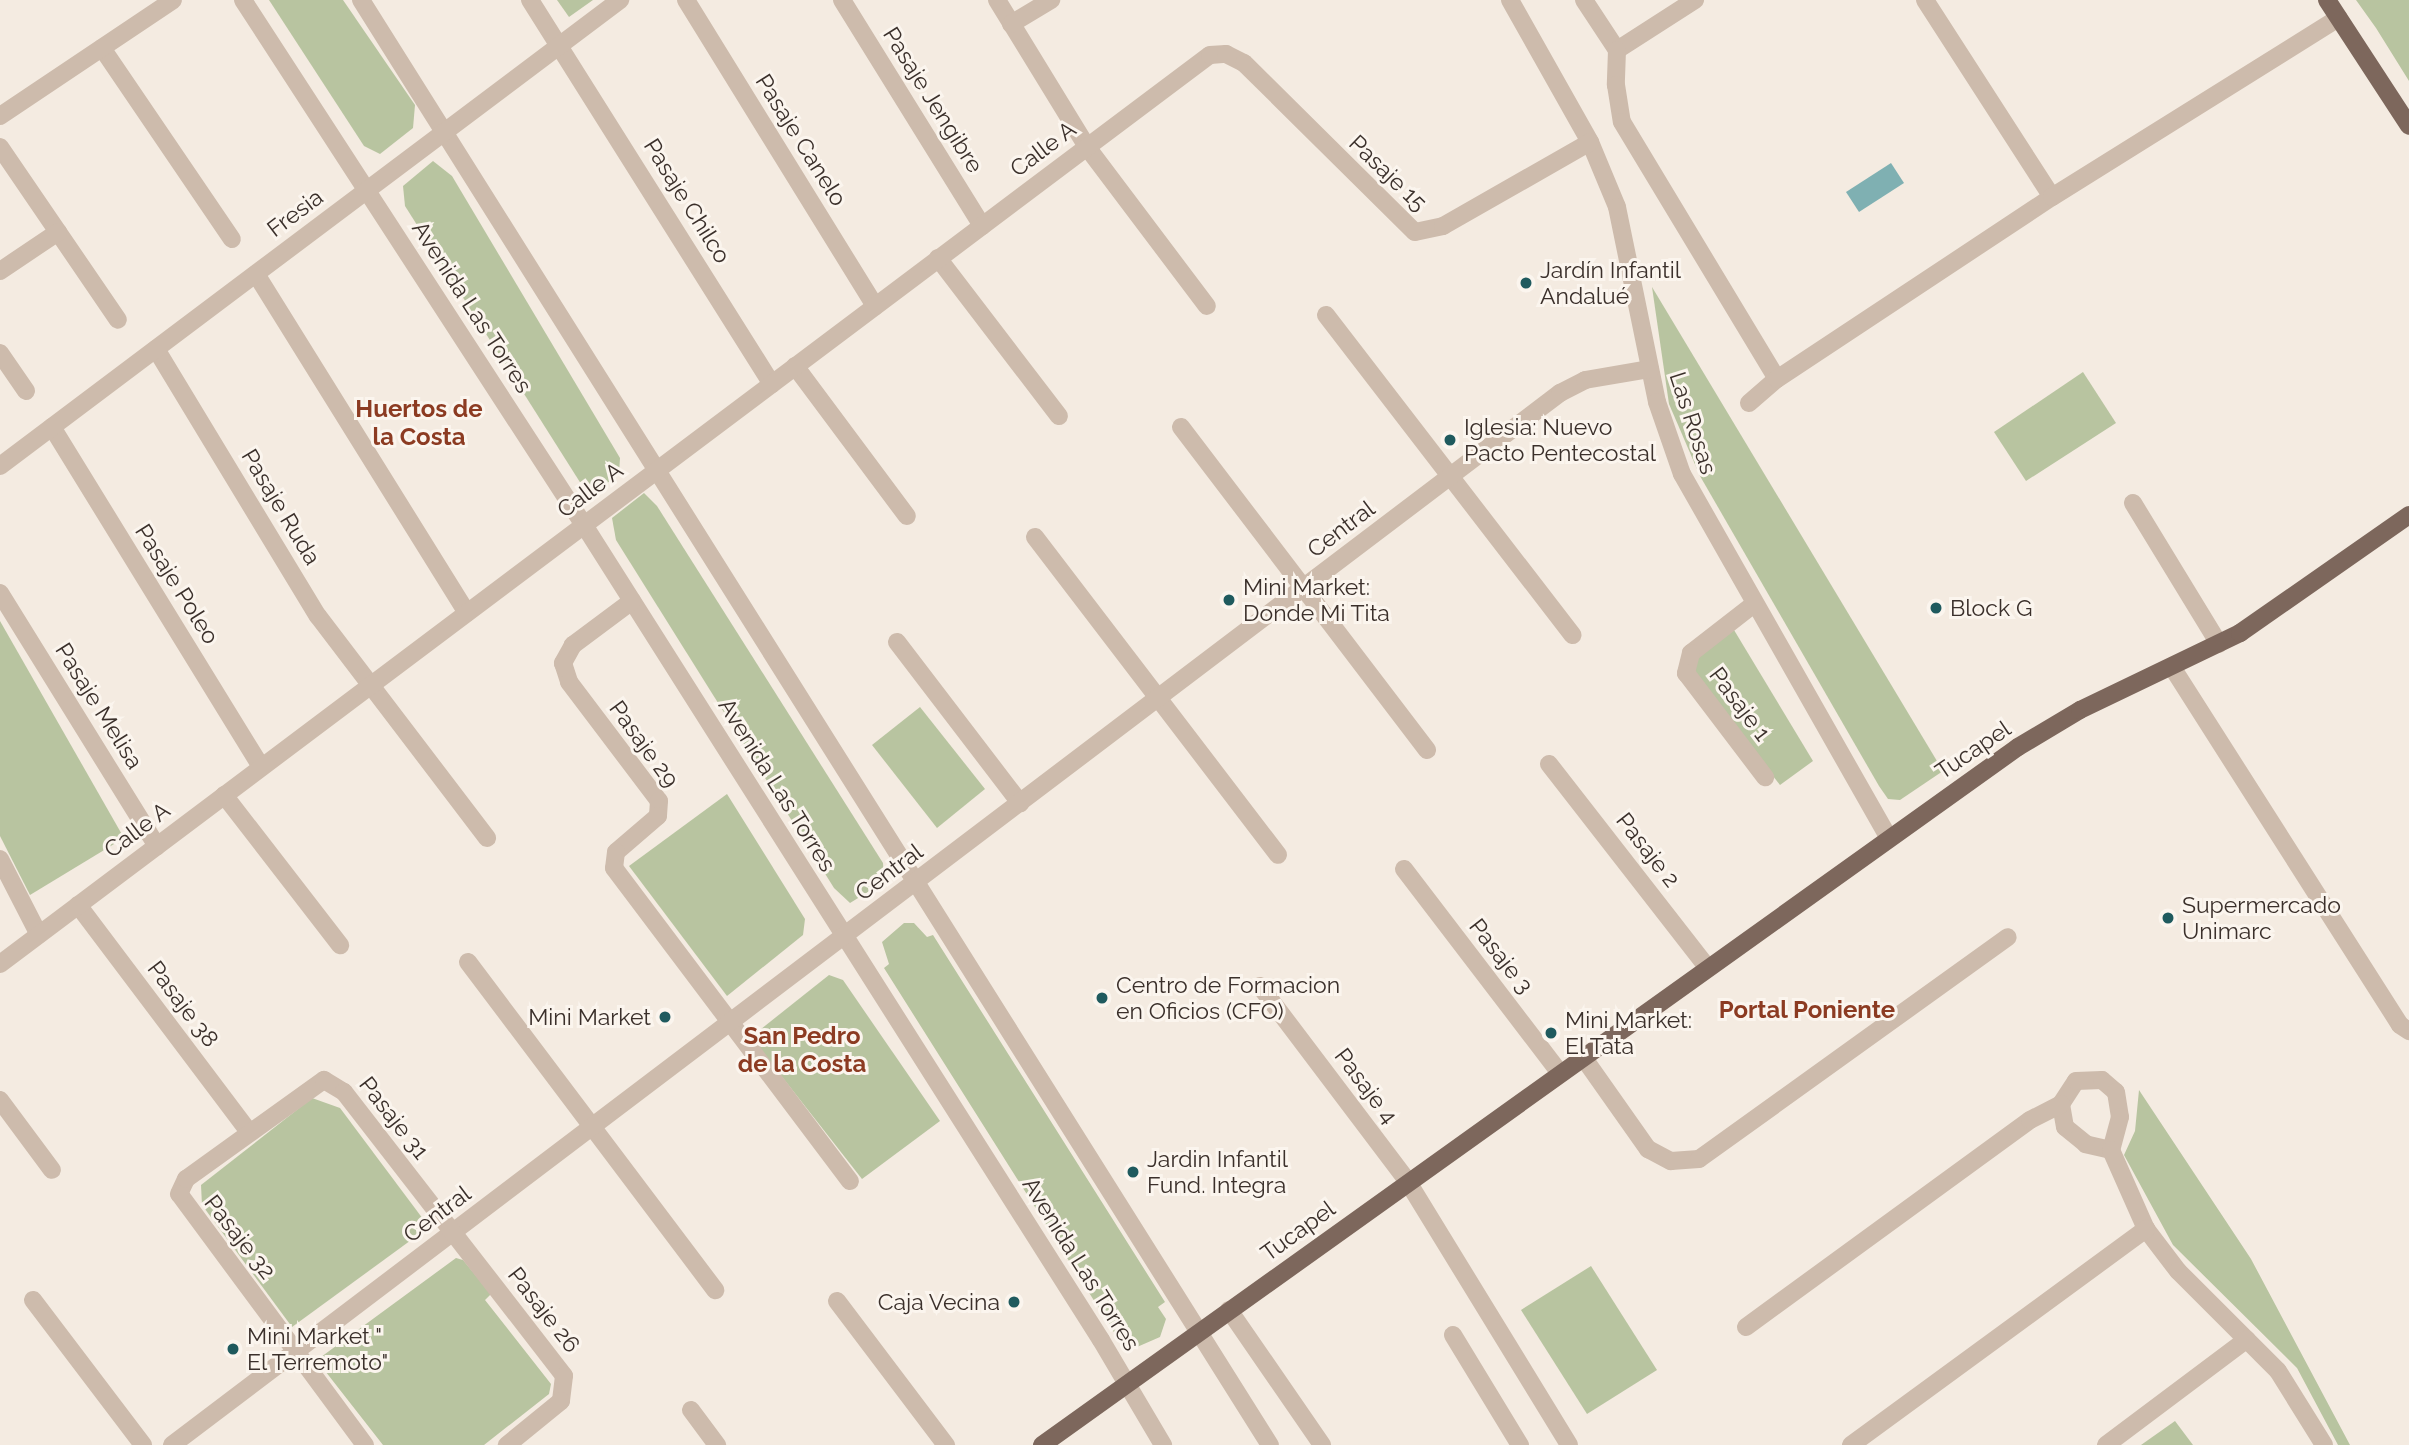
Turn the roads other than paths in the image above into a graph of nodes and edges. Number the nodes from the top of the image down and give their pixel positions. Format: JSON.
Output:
{"nodes":[{"id":1,"x":173,"y":0,"type":"edge"},
{"id":2,"x":243,"y":0,"type":"edge"},
{"id":3,"x":361,"y":0,"type":"edge"},
{"id":4,"x":530,"y":0,"type":"edge"},
{"id":5,"x":620,"y":0,"type":"edge"},
{"id":6,"x":686,"y":0,"type":"edge"},
{"id":7,"x":842,"y":0,"type":"edge"},
{"id":8,"x":996,"y":0,"type":"edge"},
{"id":9,"x":1051,"y":0,"type":"edge"},
{"id":10,"x":1510,"y":0,"type":"edge"},
{"id":11,"x":1584,"y":0,"type":"edge"},
{"id":12,"x":1695,"y":0,"type":"edge"},
{"id":13,"x":1925,"y":0,"type":"edge"},
{"id":14,"x":2327,"y":0,"type":"edge"},
{"id":15,"x":2339,"y":18,"type":"junction"},
{"id":16,"x":1011,"y":24,"type":"junction"},
{"id":17,"x":560,"y":45,"type":"junction"},
{"id":18,"x":102,"y":48,"type":"junction"},
{"id":19,"x":1616,"y":50,"type":"junction"},
{"id":20,"x":1210,"y":55,"type":"joint"},
{"id":21,"x":0,"y":116,"type":"edge"},
{"id":22,"x":2409,"y":125,"type":"edge"},
{"id":23,"x":447,"y":130,"type":"junction"},
{"id":24,"x":1590,"y":142,"type":"junction"},
{"id":25,"x":0,"y":147,"type":"edge"},
{"id":26,"x":1087,"y":147,"type":"junction"},
{"id":27,"x":367,"y":190,"type":"junction"},
{"id":28,"x":2052,"y":197,"type":"junction"},
{"id":29,"x":982,"y":226,"type":"junction"},
{"id":30,"x":58,"y":232,"type":"junction"},
{"id":31,"x":233,"y":239,"type":"dead end"},
{"id":32,"x":939,"y":258,"type":"junction"},
{"id":33,"x":0,"y":271,"type":"edge"},
{"id":34,"x":256,"y":274,"type":"junction"},
{"id":35,"x":875,"y":306,"type":"junction"},
{"id":36,"x":1207,"y":306,"type":"dead end"},
{"id":37,"x":1326,"y":315,"type":"dead end"},
{"id":38,"x":118,"y":320,"type":"dead end"},
{"id":39,"x":156,"y":349,"type":"junction"},
{"id":40,"x":0,"y":354,"type":"edge"},
{"id":41,"x":795,"y":366,"type":"junction"},
{"id":42,"x":1650,"y":369,"type":"junction"},
{"id":43,"x":1777,"y":379,"type":"junction"},
{"id":44,"x":772,"y":384,"type":"junction"},
{"id":45,"x":26,"y":391,"type":"dead end"},
{"id":46,"x":1749,"y":403,"type":"dead end"},
{"id":47,"x":1059,"y":416,"type":"dead end"},
{"id":48,"x":52,"y":427,"type":"junction"},
{"id":49,"x":1181,"y":427,"type":"dead end"},
{"id":50,"x":0,"y":466,"type":"edge"},
{"id":51,"x":655,"y":472,"type":"junction"},
{"id":52,"x":1450,"y":477,"type":"junction"},
{"id":53,"x":2133,"y":503,"type":"dead end"},
{"id":54,"x":2409,"y":515,"type":"edge"},
{"id":55,"x":907,"y":516,"type":"dead end"},
{"id":56,"x":584,"y":525,"type":"junction"},
{"id":57,"x":1035,"y":537,"type":"dead end"},
{"id":58,"x":1303,"y":588,"type":"junction"},
{"id":59,"x":0,"y":593,"type":"edge"},
{"id":60,"x":632,"y":601,"type":"junction"},
{"id":61,"x":1754,"y":604,"type":"junction"},
{"id":62,"x":467,"y":613,"type":"junction"},
{"id":63,"x":1572,"y":635,"type":"dead end"},
{"id":64,"x":897,"y":642,"type":"dead end"},
{"id":65,"x":2219,"y":644,"type":"junction"},
{"id":66,"x":2172,"y":667,"type":"junction"},
{"id":67,"x":369,"y":687,"type":"junction"},
{"id":68,"x":1159,"y":698,"type":"junction"},
{"id":69,"x":1427,"y":750,"type":"dead end"},
{"id":70,"x":1549,"y":764,"type":"dead end"},
{"id":71,"x":261,"y":768,"type":"junction"},
{"id":72,"x":1765,"y":778,"type":"dead end"},
{"id":73,"x":224,"y":795,"type":"junction"},
{"id":74,"x":1020,"y":803,"type":"junction"},
{"id":75,"x":487,"y":838,"type":"dead end"},
{"id":76,"x":1889,"y":838,"type":"junction"},
{"id":77,"x":157,"y":846,"type":"junction"},
{"id":78,"x":1278,"y":855,"type":"dead end"},
{"id":79,"x":0,"y":859,"type":"edge"},
{"id":80,"x":1404,"y":869,"type":"dead end"},
{"id":81,"x":915,"y":884,"type":"junction"},
{"id":82,"x":78,"y":905,"type":"junction"},
{"id":83,"x":39,"y":935,"type":"junction"},
{"id":84,"x":844,"y":937,"type":"junction"},
{"id":85,"x":2008,"y":937,"type":"dead end"},
{"id":86,"x":340,"y":945,"type":"dead end"},
{"id":87,"x":468,"y":962,"type":"dead end"},
{"id":88,"x":0,"y":964,"type":"edge"},
{"id":89,"x":1707,"y":967,"type":"junction"},
{"id":90,"x":1260,"y":985,"type":"dead end"},
{"id":91,"x":730,"y":1024,"type":"junction"},
{"id":92,"x":2409,"y":1031,"type":"edge"},
{"id":93,"x":1583,"y":1057,"type":"junction"},
{"id":94,"x":1560,"y":1073,"type":"junction"},
{"id":95,"x":0,"y":1100,"type":"edge"},
{"id":96,"x":2062,"y":1104,"type":"junction"},
{"id":97,"x":592,"y":1128,"type":"junction"},
{"id":98,"x":249,"y":1132,"type":"junction"},
{"id":99,"x":2111,"y":1150,"type":"junction"},
{"id":100,"x":52,"y":1170,"type":"dead end"},
{"id":101,"x":850,"y":1181,"type":"dead end"},
{"id":102,"x":1408,"y":1182,"type":"junction"},
{"id":103,"x":2146,"y":1228,"type":"junction"},
{"id":104,"x":452,"y":1233,"type":"junction"},
{"id":105,"x":715,"y":1290,"type":"dead end"},
{"id":106,"x":33,"y":1300,"type":"dead end"},
{"id":107,"x":837,"y":1301,"type":"dead end"},
{"id":108,"x":1229,"y":1310,"type":"junction"},
{"id":109,"x":1745,"y":1326,"type":"dead end"},
{"id":110,"x":1198,"y":1333,"type":"junction"},
{"id":111,"x":1453,"y":1335,"type":"dead end"},
{"id":112,"x":2247,"y":1339,"type":"junction"},
{"id":113,"x":295,"y":1351,"type":"junction"},
{"id":114,"x":1127,"y":1384,"type":"junction"},
{"id":115,"x":691,"y":1410,"type":"dead end"},
{"id":116,"x":143,"y":1445,"type":"edge"},
{"id":117,"x":172,"y":1445,"type":"edge"},
{"id":118,"x":365,"y":1445,"type":"edge"},
{"id":119,"x":507,"y":1445,"type":"edge"},
{"id":120,"x":717,"y":1445,"type":"edge"},
{"id":121,"x":946,"y":1445,"type":"edge"},
{"id":122,"x":1042,"y":1445,"type":"edge"},
{"id":123,"x":1163,"y":1445,"type":"edge"},
{"id":124,"x":1270,"y":1445,"type":"edge"},
{"id":125,"x":1322,"y":1445,"type":"edge"},
{"id":126,"x":1520,"y":1445,"type":"edge"},
{"id":127,"x":1569,"y":1445,"type":"edge"},
{"id":128,"x":1851,"y":1445,"type":"edge"},
{"id":129,"x":2106,"y":1445,"type":"edge"},
{"id":130,"x":2324,"y":1445,"type":"edge"}],
"edges":[{"from":1,"to":18,"type":"street"},
{"from":2,"to":27,"type":"street","name":"Avenida Las Torres"},
{"from":3,"to":23,"type":"street"},
{"from":4,"to":17,"type":"street","name":"Pasaje Chilco"},
{"from":5,"to":17,"type":"street","name":"Fresia"},
{"from":6,"to":35,"type":"street","name":"Pasaje Canelo"},
{"from":7,"to":29,"type":"street","name":"Pasaje Jengibre"},
{"from":8,"to":16,"type":"street"},
{"from":9,"to":16,"type":"street"},
{"from":10,"to":24,"type":"street","name":"Las Rosas"},
{"from":11,"to":19,"type":"street"},
{"from":12,"to":19,"type":"street"},
{"from":13,"to":28,"type":"street"},
{"from":14,"to":15,"type":"main road"},
{"from":15,"to":22,"type":"main road"},
{"from":15,"to":28,"type":"street"},
{"from":16,"to":26,"type":"street"},
{"from":17,"to":23,"type":"street","name":"Fresia"},
{"from":17,"to":44,"type":"street","name":"Pasaje Chilco"},
{"from":18,"to":21,"type":"street"},
{"from":18,"to":31,"type":"street"},
{"from":19,"to":43,"type":"street"},
{"from":20,"to":24,"type":"street","name":"Pasaje 15"},
{"from":20,"to":26,"type":"street","name":"Calle A"},
{"from":23,"to":27,"type":"street","name":"Fresia"},
{"from":23,"to":51,"type":"street"},
{"from":24,"to":42,"type":"street","name":"Las Rosas"},
{"from":25,"to":30,"type":"street"},
{"from":26,"to":29,"type":"street","name":"Calle A"},
{"from":26,"to":36,"type":"street"},
{"from":27,"to":34,"type":"street","name":"Fresia"},
{"from":27,"to":56,"type":"street","name":"Avenida Las Torres"},
{"from":28,"to":43,"type":"street"},
{"from":29,"to":32,"type":"street","name":"Calle A"},
{"from":30,"to":33,"type":"street"},
{"from":30,"to":38,"type":"street"},
{"from":32,"to":35,"type":"street","name":"Calle A"},
{"from":32,"to":47,"type":"street"},
{"from":34,"to":39,"type":"street","name":"Fresia"},
{"from":34,"to":62,"type":"street"},
{"from":35,"to":41,"type":"street","name":"Calle A"},
{"from":37,"to":52,"type":"street"},
{"from":39,"to":48,"type":"street","name":"Fresia"},
{"from":39,"to":67,"type":"street","name":"Pasaje Ruda"},
{"from":40,"to":45,"type":"street"},
{"from":41,"to":44,"type":"street","name":"Calle A"},
{"from":41,"to":55,"type":"street"},
{"from":42,"to":52,"type":"street","name":"Central"},
{"from":42,"to":61,"type":"street","name":"Las Rosas"},
{"from":43,"to":46,"type":"street"},
{"from":44,"to":51,"type":"street","name":"Calle A"},
{"from":48,"to":50,"type":"street","name":"Fresia"},
{"from":48,"to":71,"type":"street","name":"Pasaje Poleo"},
{"from":49,"to":58,"type":"street"},
{"from":51,"to":56,"type":"street","name":"Calle A"},
{"from":51,"to":81,"type":"street"},
{"from":52,"to":58,"type":"street","name":"Central"},
{"from":52,"to":63,"type":"street"},
{"from":53,"to":65,"type":"street"},
{"from":54,"to":65,"type":"main road","name":"Tucapel"},
{"from":56,"to":60,"type":"street","name":"Avenida Las Torres"},
{"from":56,"to":62,"type":"street","name":"Calle A"},
{"from":57,"to":68,"type":"street"},
{"from":58,"to":68,"type":"street","name":"Central"},
{"from":58,"to":69,"type":"street"},
{"from":59,"to":77,"type":"street","name":"Pasaje Melisa"},
{"from":60,"to":84,"type":"street","name":"Avenida Las Torres"},
{"from":60,"to":91,"type":"street","name":"Pasaje 29"},
{"from":61,"to":72,"type":"street","name":"Pasaje 1"},
{"from":61,"to":76,"type":"street","name":"Las Rosas"},
{"from":62,"to":67,"type":"street","name":"Calle A"},
{"from":64,"to":74,"type":"street"},
{"from":65,"to":66,"type":"main road","name":"Tucapel"},
{"from":66,"to":76,"type":"main road","name":"Tucapel"},
{"from":66,"to":92,"type":"street"},
{"from":67,"to":71,"type":"street","name":"Calle A"},
{"from":67,"to":75,"type":"street","name":"Pasaje Ruda"},
{"from":68,"to":74,"type":"street","name":"Central"},
{"from":68,"to":78,"type":"street"},
{"from":70,"to":89,"type":"street","name":"Pasaje 2"},
{"from":71,"to":73,"type":"street","name":"Calle A"},
{"from":73,"to":77,"type":"street","name":"Calle A"},
{"from":73,"to":86,"type":"street"},
{"from":74,"to":81,"type":"street","name":"Central"},
{"from":76,"to":89,"type":"main road","name":"Tucapel"},
{"from":77,"to":82,"type":"street","name":"Calle A"},
{"from":79,"to":83,"type":"street"},
{"from":80,"to":94,"type":"street","name":"Pasaje 3"},
{"from":81,"to":84,"type":"street","name":"Central"},
{"from":81,"to":110,"type":"street"},
{"from":82,"to":83,"type":"street","name":"Calle A"},
{"from":82,"to":98,"type":"street","name":"Pasaje 38"},
{"from":83,"to":88,"type":"street","name":"Calle A"},
{"from":84,"to":91,"type":"street","name":"Central"},
{"from":84,"to":114,"type":"street","name":"Avenida Las Torres"},
{"from":85,"to":93,"type":"street"},
{"from":87,"to":97,"type":"street"},
{"from":89,"to":93,"type":"main road","name":"Tucapel"},
{"from":90,"to":102,"type":"street","name":"Pasaje 4"},
{"from":91,"to":97,"type":"street","name":"Central"},
{"from":91,"to":101,"type":"street"},
{"from":93,"to":94,"type":"main road","name":"Tucapel"},
{"from":94,"to":102,"type":"main road","name":"Tucapel"},
{"from":95,"to":100,"type":"street"},
{"from":96,"to":99,"type":"street"},
{"from":96,"to":99,"type":"street"},
{"from":96,"to":109,"type":"street"},
{"from":97,"to":104,"type":"street","name":"Central"},
{"from":97,"to":105,"type":"street"},
{"from":98,"to":104,"type":"street","name":"Pasaje 31"},
{"from":98,"to":113,"type":"street","name":"Pasaje 32"},
{"from":99,"to":103,"type":"street"},
{"from":102,"to":108,"type":"main road","name":"Tucapel"},
{"from":102,"to":127,"type":"street","name":"Pasaje 4"},
{"from":103,"to":112,"type":"street"},
{"from":103,"to":128,"type":"street"},
{"from":104,"to":113,"type":"street","name":"Central"},
{"from":104,"to":119,"type":"street","name":"Pasaje 26"},
{"from":106,"to":116,"type":"street"},
{"from":107,"to":121,"type":"street"},
{"from":108,"to":110,"type":"main road","name":"Tucapel"},
{"from":108,"to":125,"type":"street"},
{"from":110,"to":114,"type":"main road","name":"Tucapel"},
{"from":110,"to":124,"type":"street"},
{"from":111,"to":126,"type":"street"},
{"from":112,"to":129,"type":"street"},
{"from":112,"to":130,"type":"street"},
{"from":113,"to":117,"type":"street","name":"Central"},
{"from":113,"to":118,"type":"street"},
{"from":114,"to":122,"type":"main road","name":"Tucapel"},
{"from":114,"to":123,"type":"street","name":"Avenida Las Torres"},
{"from":115,"to":120,"type":"street"}]}
